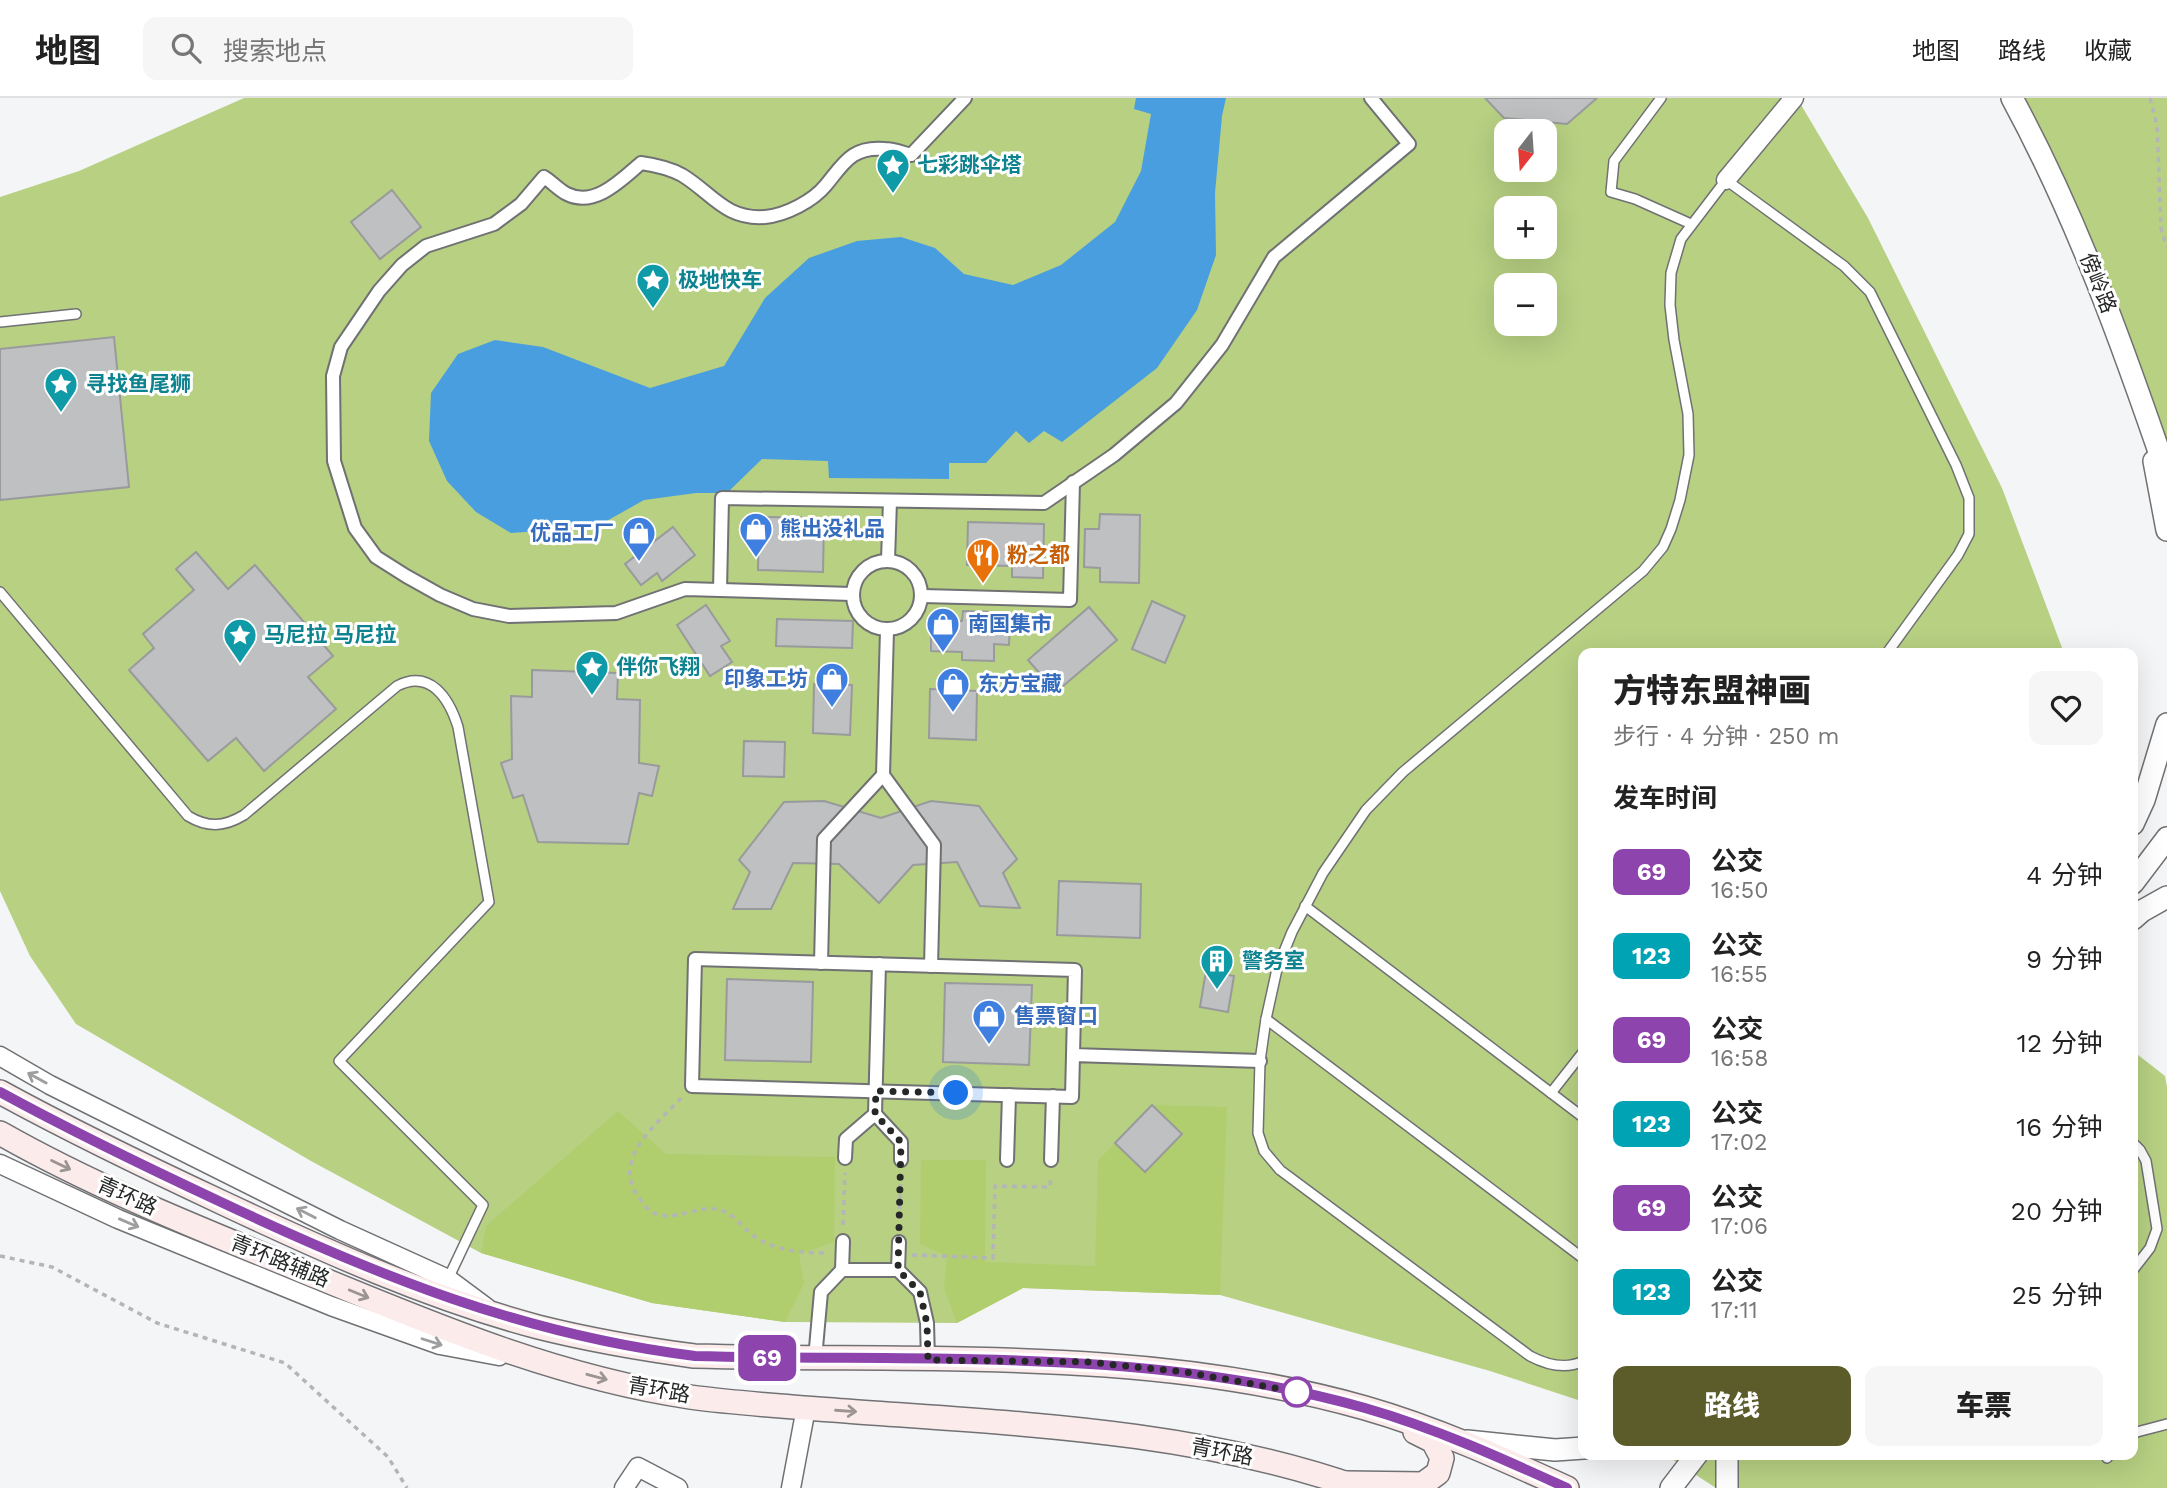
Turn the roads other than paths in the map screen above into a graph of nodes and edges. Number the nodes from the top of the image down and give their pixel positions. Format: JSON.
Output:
{"nodes":[{"id":1,"x":965,"y":98,"type":"edge"},
{"id":2,"x":1371,"y":98,"type":"edge"},
{"id":3,"x":1661,"y":98,"type":"edge"},
{"id":4,"x":1794,"y":98,"type":"edge"},
{"id":5,"x":2012,"y":98,"type":"edge"},
{"id":6,"x":1726,"y":180,"type":"junction"},
{"id":7,"x":1691,"y":224,"type":"junction"},
{"id":8,"x":76,"y":314,"type":"dead end"},
{"id":9,"x":0,"y":322,"type":"edge"},
{"id":10,"x":2144,"y":408,"type":"junction"},
{"id":11,"x":2167,"y":475,"type":"edge"},
{"id":12,"x":1073,"y":482,"type":"junction"},
{"id":13,"x":890,"y":500,"type":"junction"},
{"id":14,"x":2167,"y":530,"type":"edge"},
{"id":15,"x":888,"y":560,"type":"junction"},
{"id":16,"x":720,"y":590,"type":"junction"},
{"id":17,"x":0,"y":592,"type":"edge"},
{"id":18,"x":852,"y":594,"type":"junction"},
{"id":19,"x":923,"y":596,"type":"junction"},
{"id":20,"x":887,"y":630,"type":"junction"},
{"id":21,"x":1891,"y":648,"type":"edge"},
{"id":22,"x":2167,"y":724,"type":"edge"},
{"id":23,"x":883,"y":775,"type":"junction"},
{"id":24,"x":2138,"y":813,"type":"edge"},
{"id":25,"x":2167,"y":838,"type":"edge"},
{"id":26,"x":2138,"y":876,"type":"edge"},
{"id":27,"x":2167,"y":897,"type":"edge"},
{"id":28,"x":1305,"y":906,"type":"junction"},
{"id":29,"x":2138,"y":915,"type":"edge"},
{"id":30,"x":821,"y":962,"type":"junction"},
{"id":31,"x":878,"y":964,"type":"junction"},
{"id":32,"x":931,"y":966,"type":"junction"},
{"id":33,"x":1266,"y":1018,"type":"junction"},
{"id":34,"x":1073,"y":1055,"type":"junction"},
{"id":35,"x":0,"y":1056,"type":"edge"},
{"id":36,"x":1578,"y":1059,"type":"edge"},
{"id":37,"x":1260,"y":1060,"type":"junction"},
{"id":38,"x":876,"y":1091,"type":"junction"},
{"id":39,"x":0,"y":1092,"type":"edge"},
{"id":40,"x":1551,"y":1093,"type":"junction"},
{"id":41,"x":1009,"y":1095,"type":"junction"},
{"id":42,"x":1053,"y":1096,"type":"junction"},
{"id":43,"x":1578,"y":1113,"type":"edge"},
{"id":44,"x":875,"y":1114,"type":"junction"},
{"id":45,"x":0,"y":1133,"type":"edge"},
{"id":46,"x":2138,"y":1148,"type":"edge"},
{"id":47,"x":845,"y":1158,"type":"road end"},
{"id":48,"x":901,"y":1160,"type":"road end"},
{"id":49,"x":1007,"y":1160,"type":"dead end"},
{"id":50,"x":1051,"y":1160,"type":"dead end"},
{"id":51,"x":0,"y":1164,"type":"edge"},
{"id":52,"x":843,"y":1247,"type":"road end"},
{"id":53,"x":899,"y":1248,"type":"road end"},
{"id":54,"x":1578,"y":1254,"type":"edge"},
{"id":55,"x":2138,"y":1264,"type":"edge"},
{"id":56,"x":842,"y":1270,"type":"junction"},
{"id":57,"x":898,"y":1270,"type":"junction"},
{"id":58,"x":448,"y":1279,"type":"junction"},
{"id":59,"x":495,"y":1314,"type":"junction"},
{"id":60,"x":815,"y":1359,"type":"junction"},
{"id":61,"x":928,"y":1360,"type":"junction"},
{"id":62,"x":1578,"y":1363,"type":"edge"},
{"id":63,"x":554,"y":1366,"type":"junction"},
{"id":64,"x":806,"y":1408,"type":"junction"},
{"id":65,"x":1365,"y":1408,"type":"junction"},
{"id":66,"x":2167,"y":1424,"type":"edge"},
{"id":67,"x":2138,"y":1432,"type":"edge"},
{"id":68,"x":1462,"y":1440,"type":"junction"},
{"id":69,"x":1578,"y":1448,"type":"edge"},
{"id":70,"x":1692,"y":1460,"type":"edge"},
{"id":71,"x":1727,"y":1460,"type":"edge"},
{"id":72,"x":1352,"y":1486,"type":"edge"},
{"id":73,"x":624,"y":1488,"type":"edge"},
{"id":74,"x":678,"y":1488,"type":"edge"},
{"id":75,"x":791,"y":1488,"type":"edge"},
{"id":76,"x":1567,"y":1488,"type":"edge"},
{"id":77,"x":1671,"y":1488,"type":"edge"},
{"id":78,"x":1727,"y":1488,"type":"edge"}],
"edges":[{"from":1,"to":16,"type":"street"},
{"from":2,"to":12,"type":"street"},
{"from":3,"to":7,"type":"lane"},
{"from":4,"to":6,"type":"street"},
{"from":5,"to":10,"type":"street","name":"傍岭路"},
{"from":6,"to":7,"type":"lane"},
{"from":6,"to":21,"type":"lane"},
{"from":7,"to":28,"type":"lane"},
{"from":8,"to":9,"type":"lane"},
{"from":10,"to":11,"type":"street","name":"傍岭路"},
{"from":10,"to":14,"type":"street"},
{"from":12,"to":13,"type":"street"},
{"from":12,"to":19,"type":"street"},
{"from":13,"to":15,"type":"street"},
{"from":13,"to":16,"type":"street"},
{"from":15,"to":18,"type":"street"},
{"from":15,"to":19,"type":"street"},
{"from":16,"to":18,"type":"street"},
{"from":17,"to":58,"type":"lane"},
{"from":18,"to":20,"type":"street"},
{"from":19,"to":20,"type":"street"},
{"from":20,"to":23,"type":"street"},
{"from":22,"to":24,"type":"street"},
{"from":23,"to":30,"type":"street"},
{"from":23,"to":32,"type":"street"},
{"from":25,"to":26,"type":"street"},
{"from":27,"to":29,"type":"street"},
{"from":28,"to":33,"type":"lane"},
{"from":28,"to":40,"type":"lane"},
{"from":30,"to":31,"type":"street"},
{"from":30,"to":38,"type":"street"},
{"from":31,"to":32,"type":"street"},
{"from":31,"to":38,"type":"street"},
{"from":32,"to":34,"type":"street"},
{"from":33,"to":37,"type":"lane"},
{"from":33,"to":54,"type":"lane"},
{"from":34,"to":37,"type":"street"},
{"from":34,"to":42,"type":"street"},
{"from":58,"to":35,"type":"street","one_way":true},
{"from":36,"to":40,"type":"lane"},
{"from":37,"to":62,"type":"lane"},
{"from":38,"to":41,"type":"street"},
{"from":38,"to":44,"type":"street"},
{"from":39,"to":59,"type":"main road","name":"青环路"},
{"from":40,"to":43,"type":"lane"},
{"from":41,"to":42,"type":"street"},
{"from":41,"to":49,"type":"street"},
{"from":42,"to":50,"type":"street"},
{"from":44,"to":47,"type":"street"},
{"from":44,"to":48,"type":"street"},
{"from":45,"to":63,"type":"main road","name":"青环路","one_way":true},
{"from":46,"to":55,"type":"lane"},
{"from":51,"to":63,"type":"street","name":"青环路辅路","one_way":true},
{"from":52,"to":56,"type":"street"},
{"from":53,"to":57,"type":"street"},
{"from":56,"to":57,"type":"street"},
{"from":56,"to":60,"type":"street"},
{"from":57,"to":61,"type":"street"},
{"from":58,"to":59,"type":"street"},
{"from":59,"to":60,"type":"main road","name":"青环路"},
{"from":60,"to":61,"type":"main road","name":"青环路"},
{"from":61,"to":65,"type":"main road","name":"青环路"},
{"from":63,"to":64,"type":"main road","name":"青环路","one_way":true},
{"from":64,"to":72,"type":"main road","name":"青环路","one_way":true},
{"from":64,"to":75,"type":"street"},
{"from":65,"to":68,"type":"main road","name":"青环路"},
{"from":65,"to":72,"type":"main road","name":"青环路"},
{"from":66,"to":67,"type":"lane"},
{"from":68,"to":69,"type":"street"},
{"from":68,"to":76,"type":"main road","name":"青环路"},
{"from":70,"to":77,"type":"street"},
{"from":71,"to":78,"type":"street"},
{"from":73,"to":74,"type":"street"}]}
